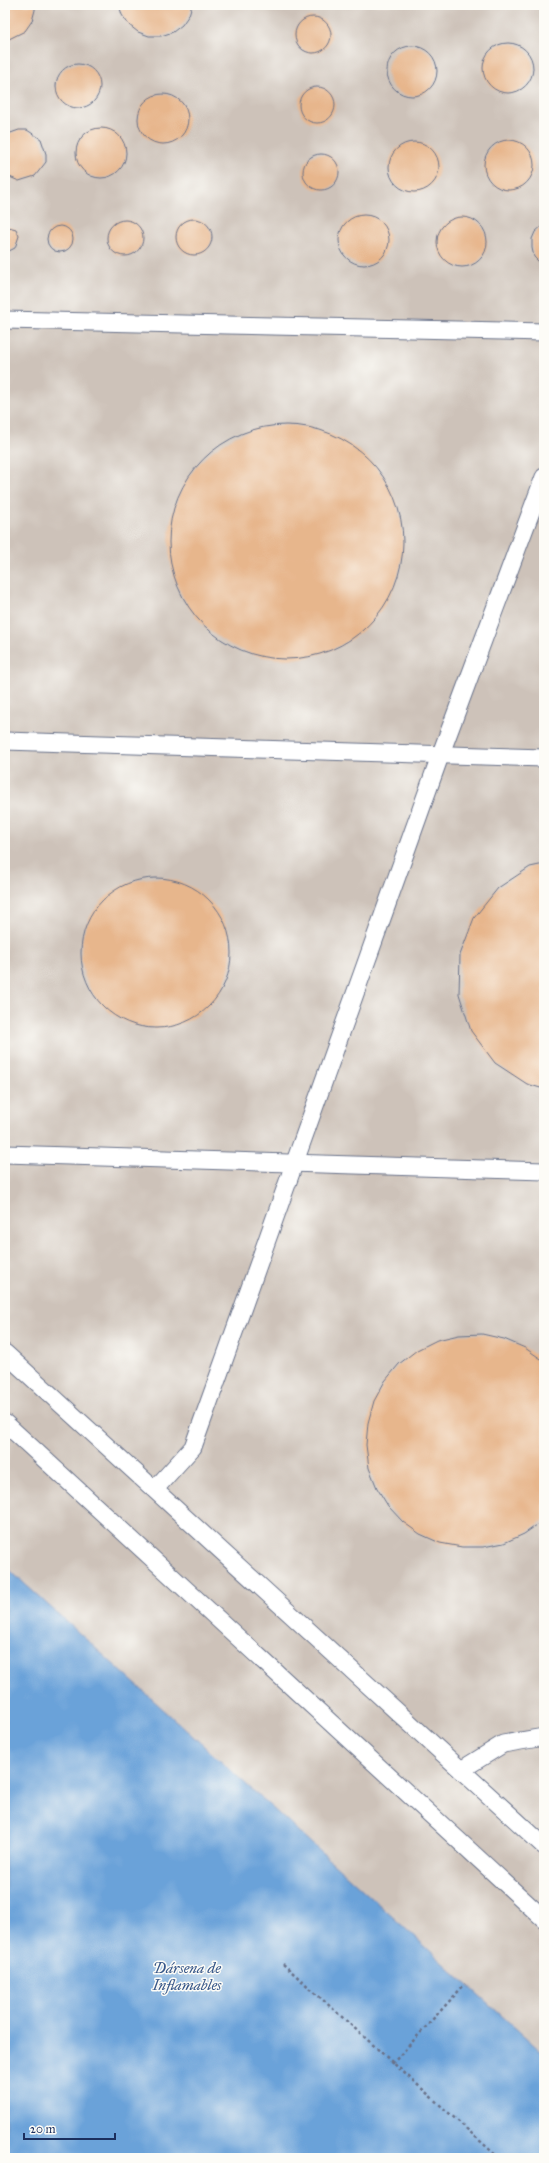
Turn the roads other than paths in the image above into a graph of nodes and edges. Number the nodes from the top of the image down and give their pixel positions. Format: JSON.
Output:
{"nodes":[{"id":1,"x":5,"y":320,"type":"edge"},
{"id":2,"x":544,"y":332,"type":"edge"},
{"id":3,"x":544,"y":477,"type":"edge"},
{"id":4,"x":5,"y":741,"type":"edge"},
{"id":5,"x":440,"y":756,"type":"junction"},
{"id":6,"x":544,"y":758,"type":"edge"},
{"id":7,"x":5,"y":1154,"type":"edge"},
{"id":8,"x":293,"y":1164,"type":"junction"},
{"id":9,"x":544,"y":1171,"type":"edge"},
{"id":10,"x":5,"y":1353,"type":"edge"},
{"id":11,"x":5,"y":1423,"type":"edge"},
{"id":12,"x":155,"y":1489,"type":"junction"},
{"id":13,"x":544,"y":1737,"type":"edge"},
{"id":14,"x":461,"y":1770,"type":"junction"},
{"id":15,"x":544,"y":1846,"type":"edge"},
{"id":16,"x":544,"y":1919,"type":"edge"}],
"edges":[{"from":1,"to":2,"type":"lane"},
{"from":3,"to":5,"type":"lane"},
{"from":4,"to":5,"type":"lane"},
{"from":5,"to":6,"type":"lane"},
{"from":5,"to":8,"type":"lane"},
{"from":7,"to":8,"type":"lane"},
{"from":8,"to":9,"type":"lane"},
{"from":8,"to":12,"type":"lane"},
{"from":10,"to":12,"type":"lane"},
{"from":11,"to":16,"type":"lane"},
{"from":12,"to":14,"type":"lane"},
{"from":13,"to":14,"type":"lane"},
{"from":14,"to":15,"type":"lane"}]}
